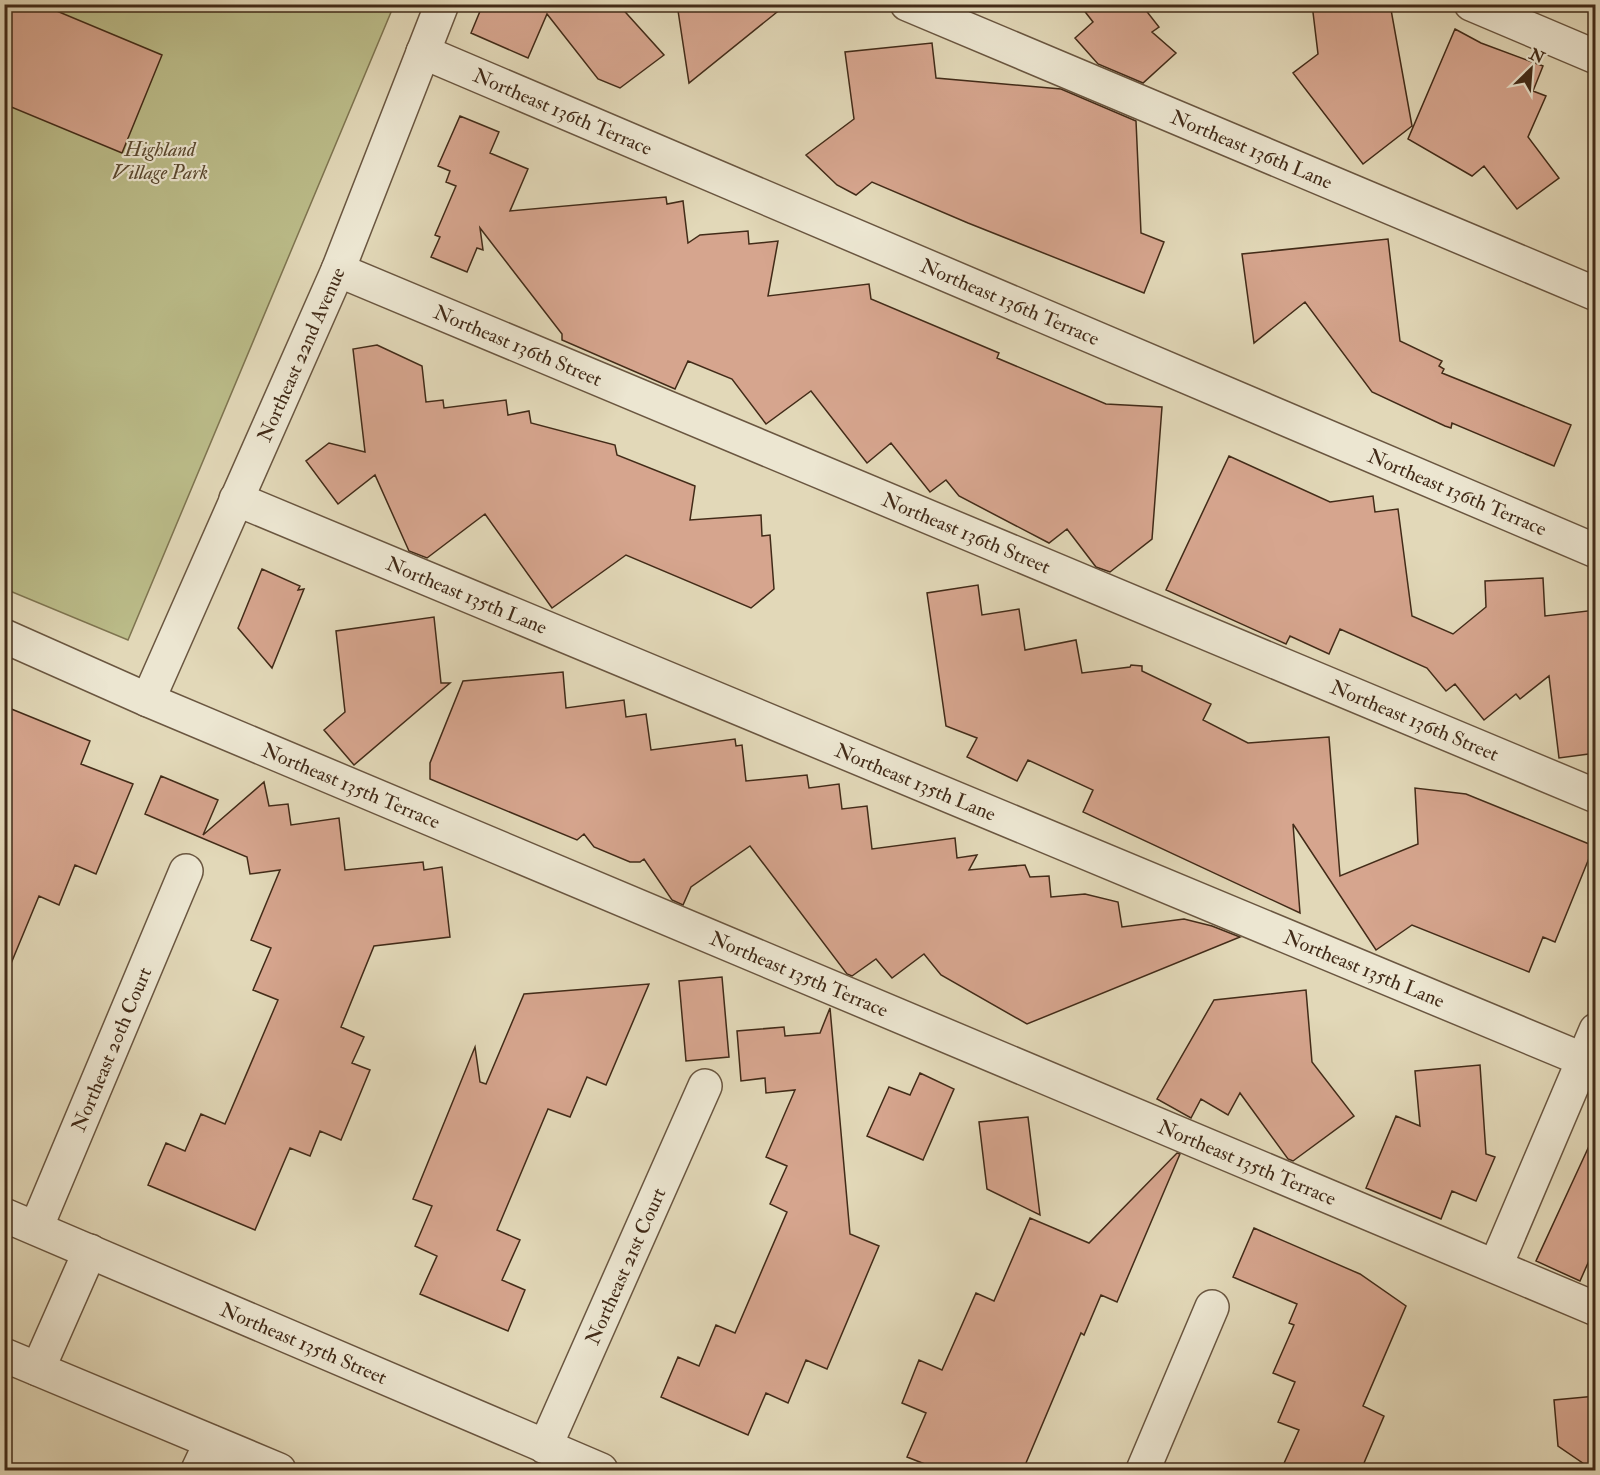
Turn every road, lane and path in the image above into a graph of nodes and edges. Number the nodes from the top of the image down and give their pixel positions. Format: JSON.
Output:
{"nodes":[{"id":1,"x":442,"y":4,"type":"edge"},
{"id":2,"x":907,"y":4,"type":"edge"},
{"id":3,"x":1471,"y":4,"type":"edge"},
{"id":4,"x":423,"y":52,"type":"junction"},
{"id":5,"x":1596,"y":57,"type":"edge"},
{"id":6,"x":338,"y":270,"type":"junction"},
{"id":7,"x":1596,"y":294,"type":"edge"},
{"id":8,"x":236,"y":499,"type":"junction"},
{"id":9,"x":1596,"y":551,"type":"edge"},
{"id":10,"x":4,"y":636,"type":"edge"},
{"id":11,"x":148,"y":700,"type":"junction"},
{"id":12,"x":1596,"y":796,"type":"edge"},
{"id":13,"x":186,"y":872,"type":"dead end"},
{"id":14,"x":1592,"y":1051,"type":"edge"},
{"id":15,"x":705,"y":1086,"type":"dead end"},
{"id":16,"x":4,"y":1215,"type":"edge"},
{"id":17,"x":36,"y":1228,"type":"junction"},
{"id":18,"x":90,"y":1251,"type":"junction"},
{"id":19,"x":1496,"y":1265,"type":"junction"},
{"id":20,"x":1212,"y":1307,"type":"dead end"},
{"id":21,"x":1596,"y":1309,"type":"edge"},
{"id":22,"x":4,"y":1355,"type":"edge"},
{"id":23,"x":38,"y":1370,"type":"junction"},
{"id":24,"x":545,"y":1447,"type":"junction"},
{"id":25,"x":205,"y":1456,"type":"edge"},
{"id":26,"x":279,"y":1470,"type":"edge"},
{"id":27,"x":601,"y":1470,"type":"edge"},
{"id":28,"x":1143,"y":1470,"type":"edge"}],
"edges":[{"from":1,"to":4,"type":"street","name":"Northeast 22nd Avenue"},
{"from":2,"to":7,"type":"street","name":"Northeast 136th Lane"},
{"from":3,"to":5,"type":"street"},
{"from":4,"to":6,"type":"street","name":"Northeast 22nd Avenue"},
{"from":4,"to":9,"type":"street","name":"Northeast 136th Terrace"},
{"from":6,"to":8,"type":"street","name":"Northeast 22nd Avenue"},
{"from":6,"to":12,"type":"street","name":"Northeast 136th Street"},
{"from":8,"to":11,"type":"street","name":"Northeast 22nd Avenue"},
{"from":8,"to":14,"type":"street","name":"Northeast 135th Lane"},
{"from":10,"to":11,"type":"street","name":"Northeast 135th Terrace"},
{"from":11,"to":19,"type":"street","name":"Northeast 135th Terrace"},
{"from":13,"to":17,"type":"street","name":"Northeast 20th Court"},
{"from":14,"to":19,"type":"street"},
{"from":15,"to":24,"type":"street","name":"Northeast 21st Court"},
{"from":16,"to":17,"type":"street","name":"Northeast 135th Street"},
{"from":17,"to":18,"type":"street","name":"Northeast 135th Street"},
{"from":18,"to":23,"type":"street"},
{"from":18,"to":24,"type":"street","name":"Northeast 135th Street"},
{"from":19,"to":21,"type":"street","name":"Northeast 135th Terrace"},
{"from":20,"to":28,"type":"street"},
{"from":22,"to":23,"type":"street"},
{"from":23,"to":25,"type":"street"},
{"from":24,"to":27,"type":"street","name":"Northeast 135th Street"},
{"from":25,"to":26,"type":"street"}]}
